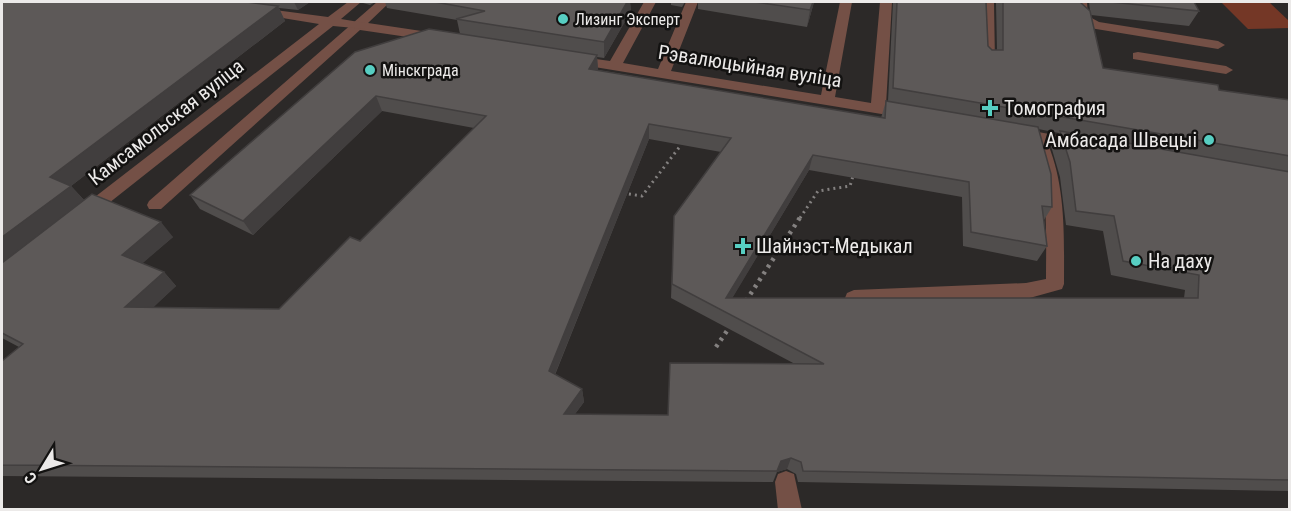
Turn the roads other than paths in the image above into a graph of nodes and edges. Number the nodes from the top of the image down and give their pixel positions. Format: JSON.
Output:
{"nodes":[{"id":1,"x":355,"y":2,"type":"edge"},
{"id":2,"x":384,"y":2,"type":"edge"},
{"id":3,"x":651,"y":2,"type":"edge"},
{"id":4,"x":692,"y":2,"type":"edge"},
{"id":5,"x":846,"y":2,"type":"edge"},
{"id":6,"x":886,"y":2,"type":"edge"},
{"id":7,"x":979,"y":2,"type":"edge"},
{"id":8,"x":1081,"y":2,"type":"edge"},
{"id":9,"x":250,"y":9,"type":"edge"},
{"id":10,"x":332,"y":21,"type":"junction"},
{"id":11,"x":360,"y":26,"type":"junction"},
{"id":12,"x":454,"y":40,"type":"edge"},
{"id":13,"x":1218,"y":45,"type":"dead end"},
{"id":14,"x":1137,"y":56,"type":"dead end"},
{"id":15,"x":557,"y":57,"type":"edge"},
{"id":16,"x":990,"y":60,"type":"edge"},
{"id":17,"x":614,"y":66,"type":"junction"},
{"id":18,"x":1226,"y":70,"type":"dead end"},
{"id":19,"x":663,"y":73,"type":"junction"},
{"id":20,"x":827,"y":99,"type":"junction"},
{"id":21,"x":878,"y":108,"type":"junction"},
{"id":22,"x":923,"y":116,"type":"edge"},
{"id":23,"x":1003,"y":130,"type":"edge"},
{"id":24,"x":1037,"y":136,"type":"junction"},
{"id":25,"x":1095,"y":147,"type":"edge"},
{"id":26,"x":155,"y":205,"type":"dead end"},
{"id":27,"x":73,"y":222,"type":"edge"},
{"id":28,"x":854,"y":298,"type":"edge"},
{"id":29,"x":786,"y":482,"type":"edge"},
{"id":30,"x":790,"y":510,"type":"edge"}],
"edges":[{"from":1,"to":10,"type":"street","name":"Камсамольская вуліца"},
{"from":2,"to":11,"type":"street"},
{"from":3,"to":17,"type":"street"},
{"from":4,"to":19,"type":"street"},
{"from":5,"to":20,"type":"street"},
{"from":6,"to":21,"type":"street"},
{"from":7,"to":16,"type":"street"},
{"from":8,"to":13,"type":"street"},
{"from":9,"to":10,"type":"street"},
{"from":10,"to":11,"type":"street"},
{"from":10,"to":27,"type":"street","name":"Камсамольская вуліца"},
{"from":11,"to":12,"type":"street"},
{"from":11,"to":26,"type":"street"},
{"from":14,"to":18,"type":"street"},
{"from":15,"to":17,"type":"street","name":"Рэвалюцыйная вуліца"},
{"from":17,"to":19,"type":"street","name":"Рэвалюцыйная вуліца"},
{"from":19,"to":20,"type":"street","name":"Рэвалюцыйная вуліца"},
{"from":20,"to":21,"type":"street","name":"Рэвалюцыйная вуліца"},
{"from":21,"to":22,"type":"street","name":"Рэвалюцыйная вуліца"},
{"from":23,"to":24,"type":"street"},
{"from":24,"to":25,"type":"street"},
{"from":24,"to":28,"type":"street"},
{"from":29,"to":30,"type":"street"}]}
